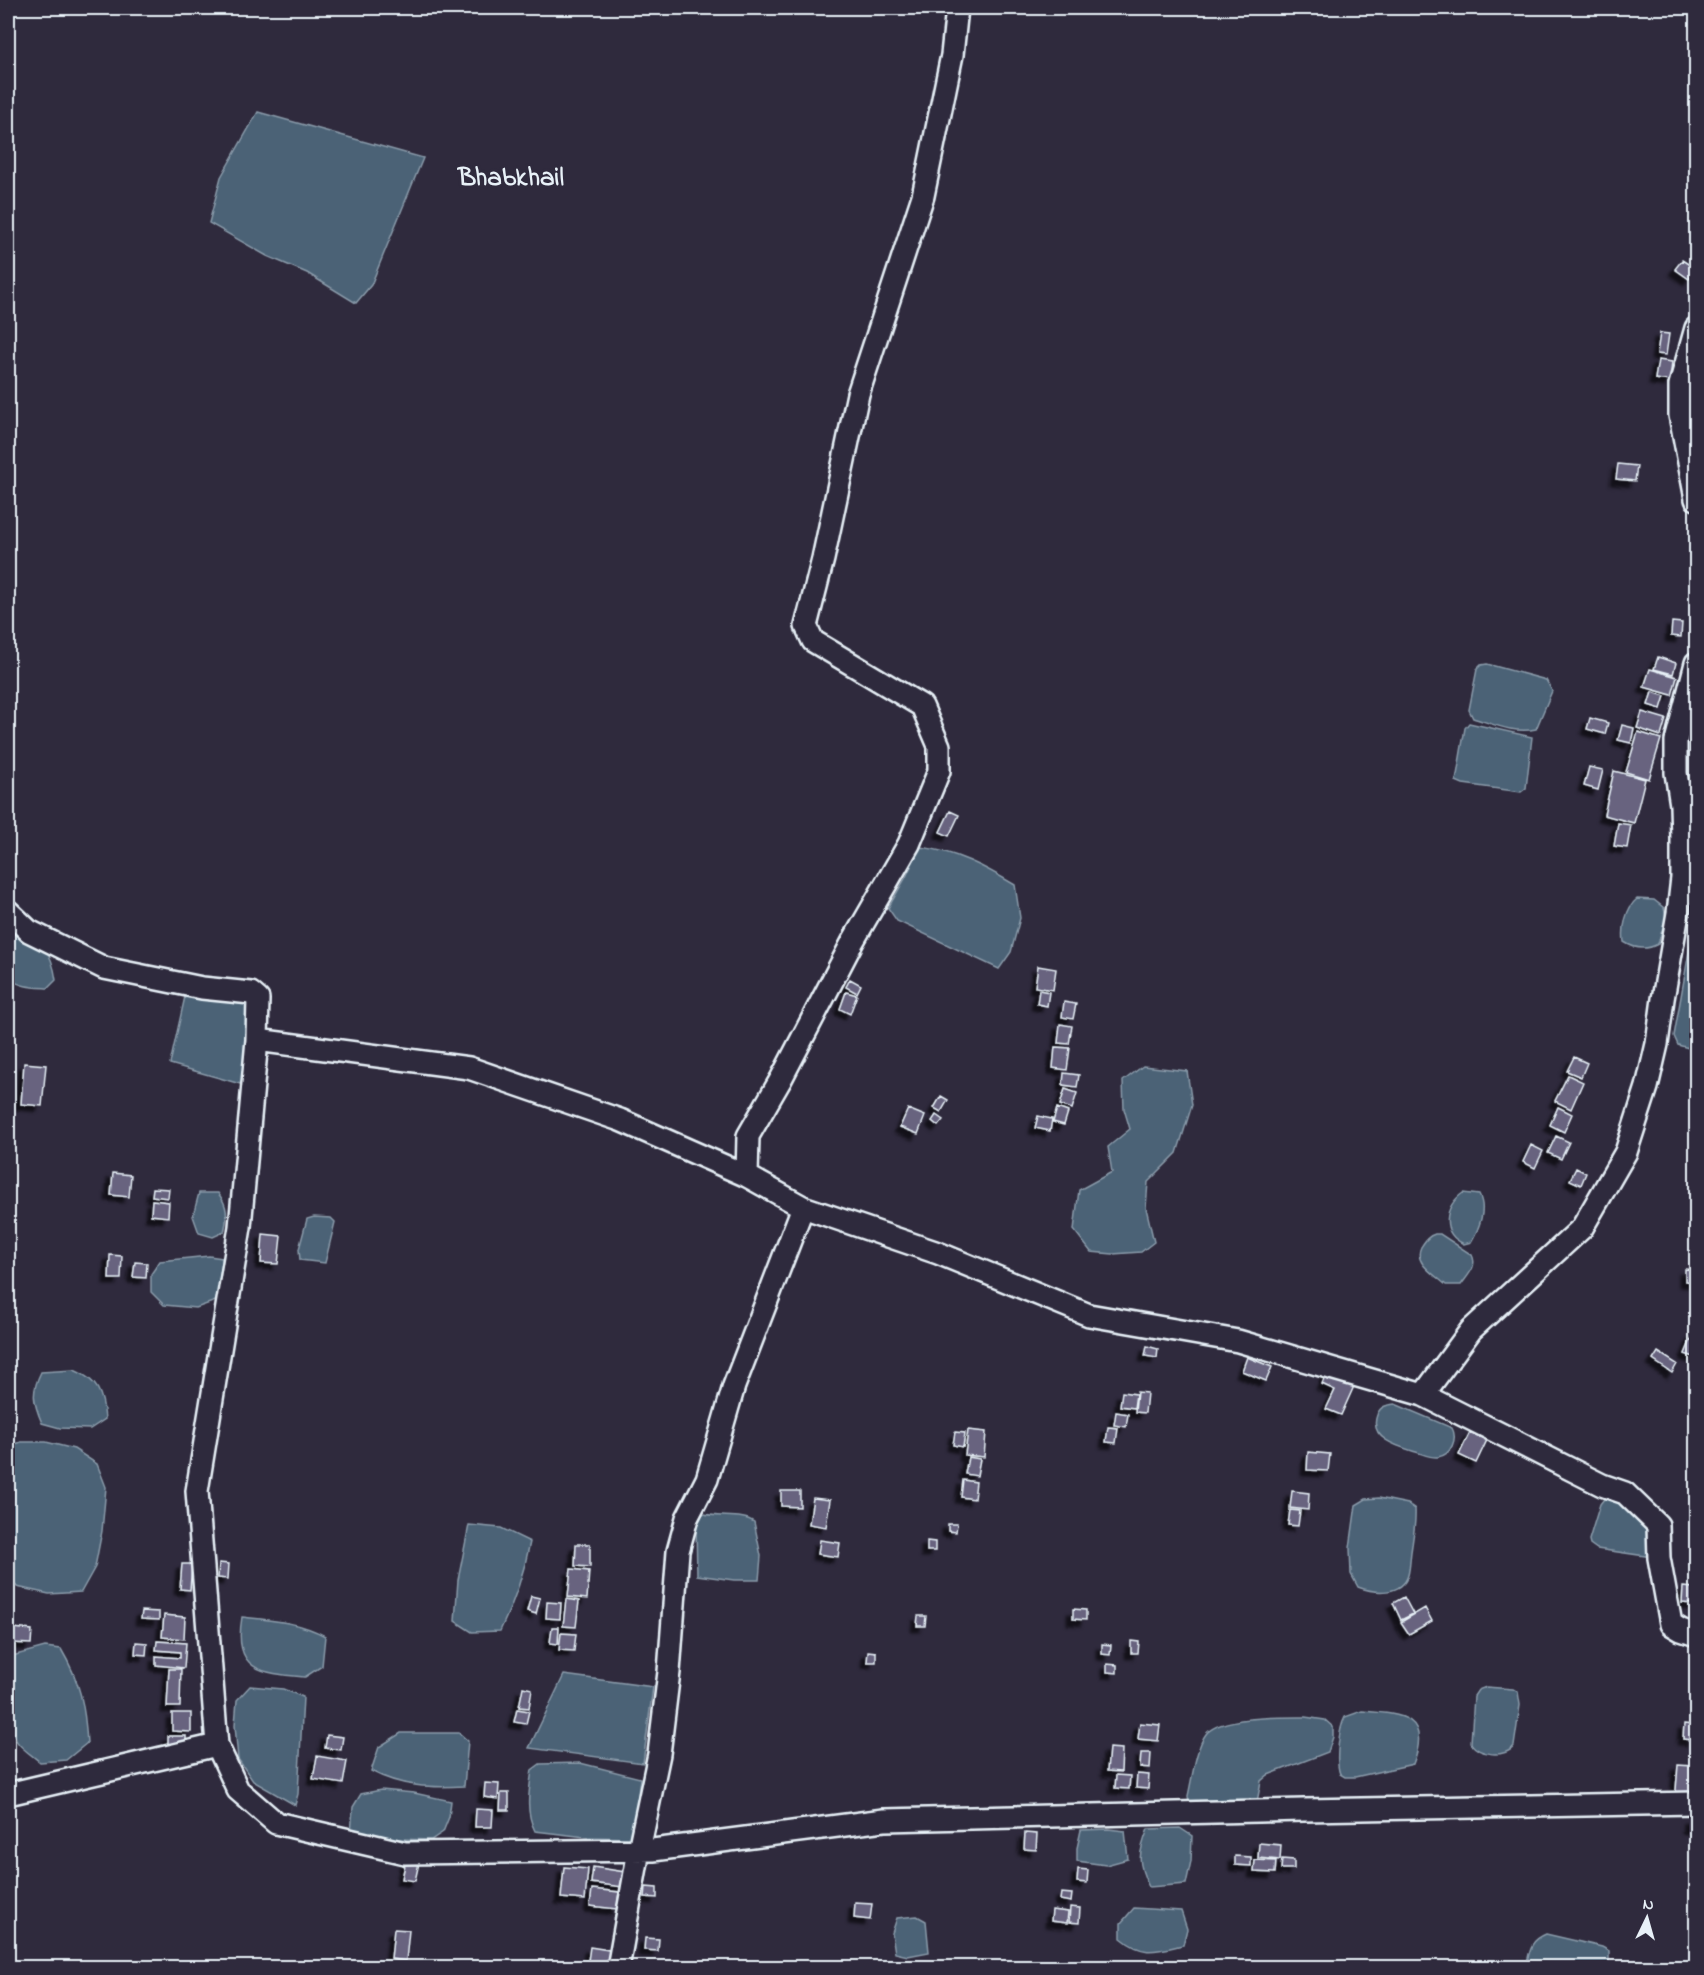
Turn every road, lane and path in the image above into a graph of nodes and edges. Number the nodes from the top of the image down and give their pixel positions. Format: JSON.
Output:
{"nodes":[{"id":1,"x":957,"y":8,"type":"edge"},
{"id":2,"x":1696,"y":328,"type":"edge"},
{"id":3,"x":1696,"y":500,"type":"edge"},
{"id":4,"x":1696,"y":663,"type":"edge"},
{"id":5,"x":8,"y":911,"type":"edge"},
{"id":6,"x":257,"y":1040,"type":"junction"},
{"id":7,"x":747,"y":1176,"type":"junction"},
{"id":8,"x":803,"y":1206,"type":"junction"},
{"id":9,"x":1424,"y":1395,"type":"junction"},
{"id":10,"x":1696,"y":1635,"type":"edge"},
{"id":11,"x":217,"y":1745,"type":"junction"},
{"id":12,"x":8,"y":1794,"type":"edge"},
{"id":13,"x":1696,"y":1803,"type":"edge"},
{"id":14,"x":639,"y":1850,"type":"junction"},
{"id":15,"x":618,"y":1968,"type":"edge"}],
"edges":[{"from":1,"to":7,"type":"street"},
{"from":2,"to":3,"type":"street"},
{"from":4,"to":9,"type":"street"},
{"from":5,"to":6,"type":"street"},
{"from":6,"to":7,"type":"street"},
{"from":6,"to":11,"type":"street"},
{"from":7,"to":8,"type":"street"},
{"from":8,"to":9,"type":"street"},
{"from":8,"to":14,"type":"street"},
{"from":9,"to":10,"type":"street"},
{"from":11,"to":12,"type":"street"},
{"from":11,"to":14,"type":"street"},
{"from":13,"to":14,"type":"street"},
{"from":14,"to":15,"type":"street"}]}
